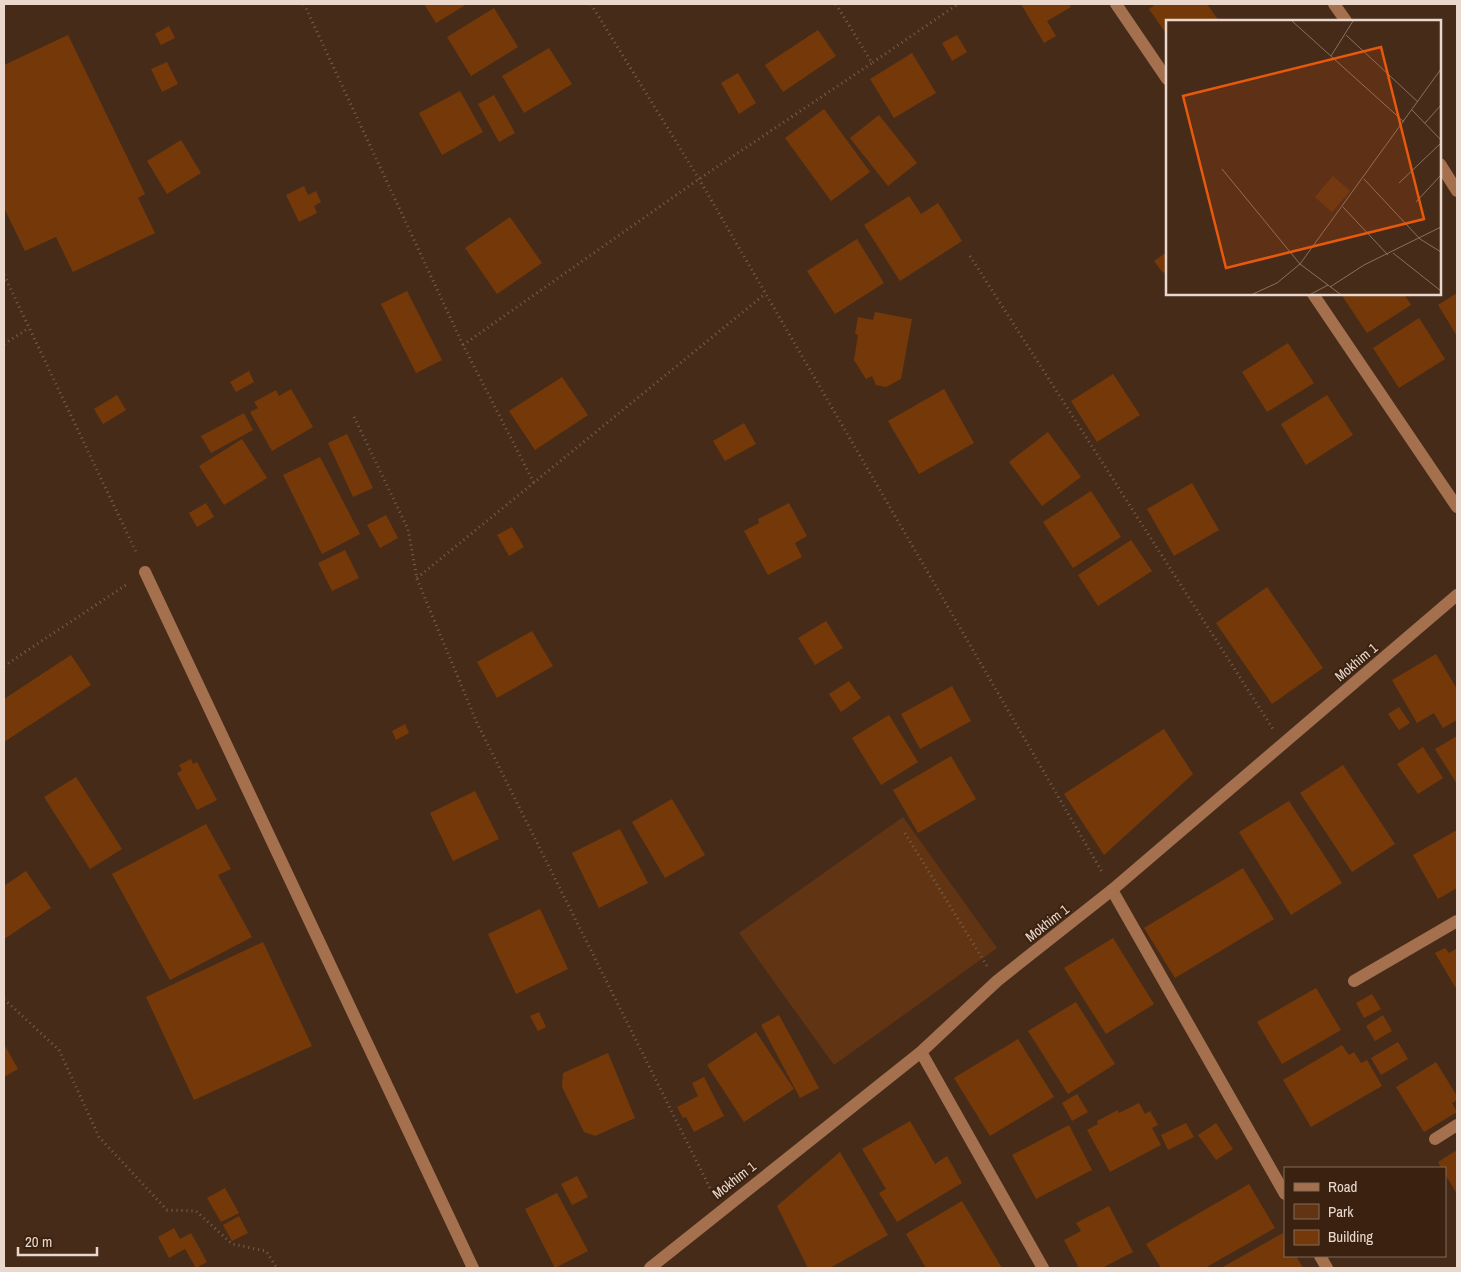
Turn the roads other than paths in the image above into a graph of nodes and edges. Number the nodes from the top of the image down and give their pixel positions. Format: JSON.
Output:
{"nodes":[{"id":1,"x":1116,"y":4,"type":"edge"},
{"id":2,"x":1334,"y":4,"type":"edge"},
{"id":3,"x":1345,"y":20,"type":"edge"},
{"id":4,"x":1166,"y":78,"type":"edge"},
{"id":5,"x":1441,"y":166,"type":"edge"},
{"id":6,"x":1457,"y":191,"type":"edge"},
{"id":7,"x":1314,"y":295,"type":"edge"},
{"id":8,"x":1457,"y":507,"type":"edge"},
{"id":9,"x":145,"y":572,"type":"road end"},
{"id":10,"x":1457,"y":595,"type":"edge"},
{"id":11,"x":1112,"y":890,"type":"junction"},
{"id":12,"x":1457,"y":921,"type":"edge"},
{"id":13,"x":1354,"y":981,"type":"dead end"},
{"id":14,"x":921,"y":1052,"type":"junction"},
{"id":15,"x":1457,"y":1125,"type":"edge"},
{"id":16,"x":1435,"y":1139,"type":"dead end"},
{"id":17,"x":1284,"y":1192,"type":"edge"},
{"id":18,"x":473,"y":1268,"type":"edge"},
{"id":19,"x":650,"y":1268,"type":"edge"},
{"id":20,"x":1043,"y":1268,"type":"edge"}],
"edges":[{"from":1,"to":4,"type":"street"},
{"from":2,"to":3,"type":"street"},
{"from":5,"to":6,"type":"street"},
{"from":7,"to":8,"type":"street"},
{"from":9,"to":18,"type":"street"},
{"from":10,"to":11,"type":"street","name":"Mokhim 1"},
{"from":11,"to":14,"type":"street","name":"Mokhim 1"},
{"from":11,"to":17,"type":"street"},
{"from":12,"to":13,"type":"street"},
{"from":14,"to":19,"type":"street","name":"Mokhim 1"},
{"from":14,"to":20,"type":"street"},
{"from":15,"to":16,"type":"street"}]}
